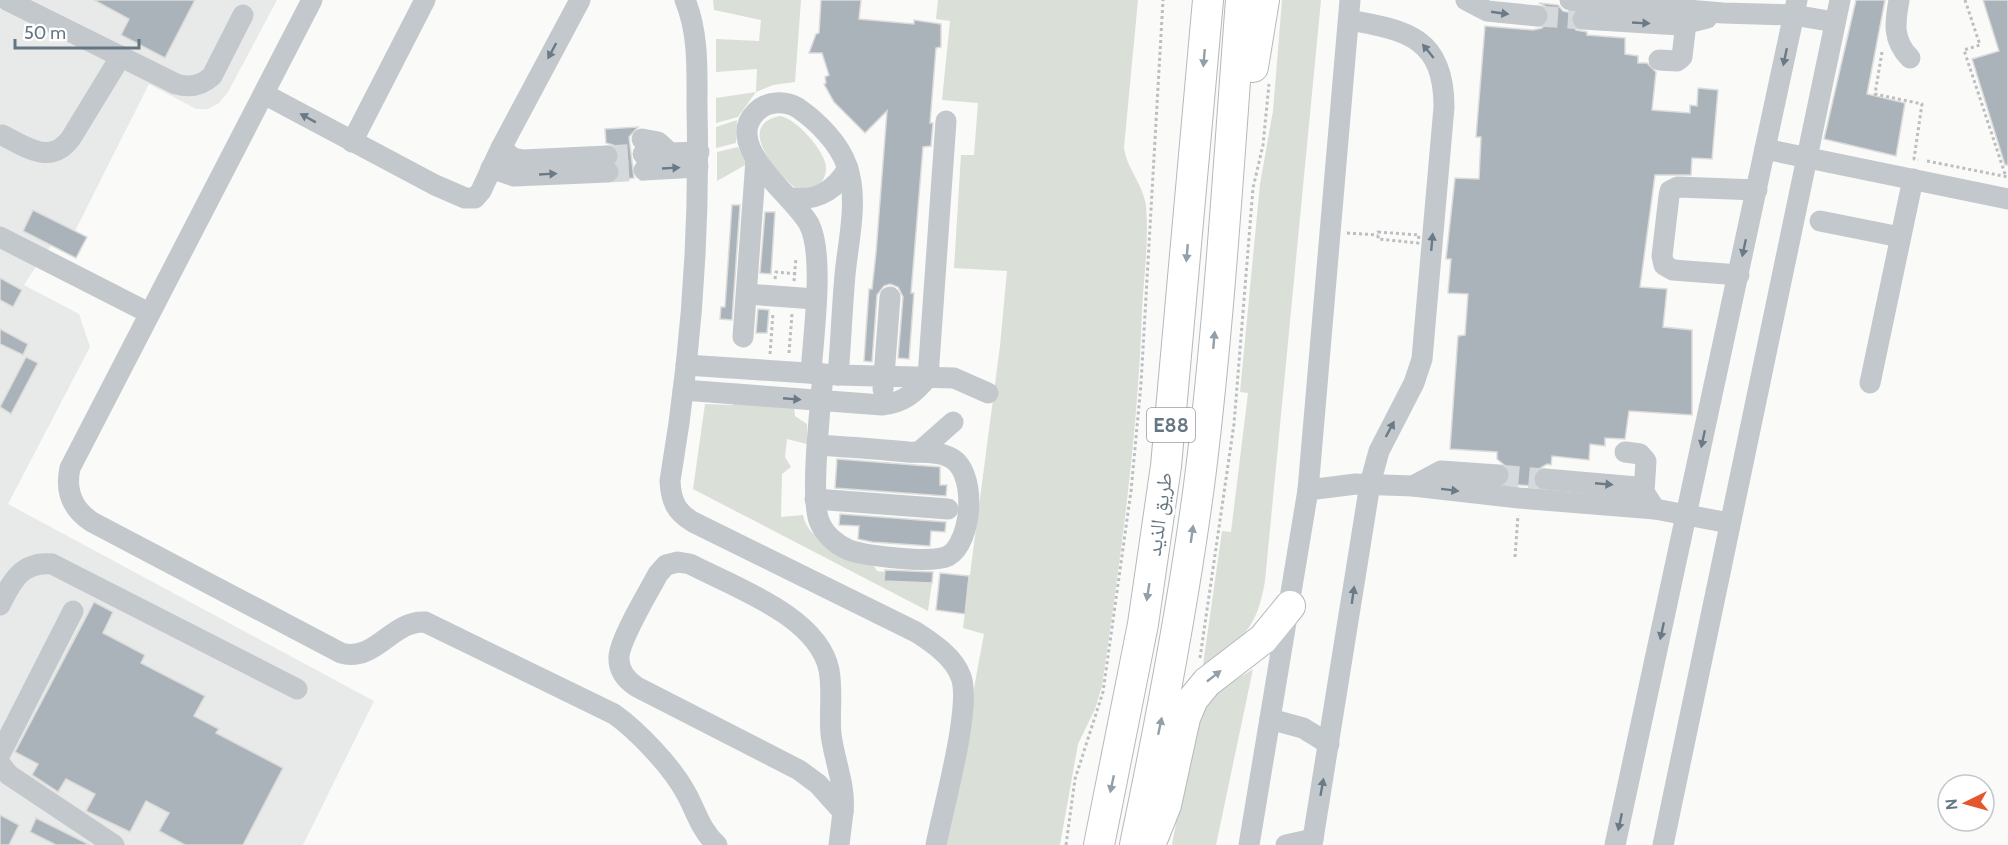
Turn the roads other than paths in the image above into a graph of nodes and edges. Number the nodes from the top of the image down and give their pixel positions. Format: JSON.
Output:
{"nodes":[{"id":1,"x":7,"y":0,"type":"edge"},
{"id":2,"x":312,"y":0,"type":"edge"},
{"id":3,"x":425,"y":0,"type":"edge"},
{"id":4,"x":580,"y":0,"type":"edge"},
{"id":5,"x":686,"y":0,"type":"edge"},
{"id":6,"x":1241,"y":0,"type":"edge"},
{"id":7,"x":1264,"y":0,"type":"edge"},
{"id":8,"x":1466,"y":0,"type":"edge"},
{"id":9,"x":1570,"y":0,"type":"tunnel mouth"},
{"id":10,"x":1840,"y":0,"type":"edge"},
{"id":11,"x":1899,"y":0,"type":"edge"},
{"id":12,"x":1204,"y":7,"type":"edge"},
{"id":13,"x":1795,"y":8,"type":"edge"},
{"id":14,"x":1350,"y":10,"type":"edge"},
{"id":15,"x":1723,"y":13,"type":"junction"},
{"id":16,"x":243,"y":15,"type":"dead end"},
{"id":17,"x":1537,"y":16,"type":"tunnel mouth"},
{"id":18,"x":1583,"y":19,"type":"tunnel mouth"},
{"id":19,"x":1835,"y":22,"type":"junction"},
{"id":20,"x":1686,"y":23,"type":"junction"},
{"id":21,"x":121,"y":56,"type":"junction"},
{"id":22,"x":1910,"y":58,"type":"dead end"},
{"id":23,"x":1659,"y":60,"type":"dead end"},
{"id":24,"x":264,"y":94,"type":"junction"},
{"id":25,"x":946,"y":121,"type":"dead end"},
{"id":26,"x":2,"y":135,"type":"dead end"},
{"id":27,"x":352,"y":142,"type":"junction"},
{"id":28,"x":501,"y":148,"type":"junction"},
{"id":29,"x":1230,"y":148,"type":"junction"},
{"id":30,"x":1765,"y":149,"type":"junction"},
{"id":31,"x":1807,"y":156,"type":"junction"},
{"id":32,"x":698,"y":160,"type":"junction"},
{"id":33,"x":756,"y":160,"type":"junction"},
{"id":34,"x":491,"y":168,"type":"junction"},
{"id":35,"x":848,"y":168,"type":"junction"},
{"id":36,"x":1913,"y":179,"type":"junction"},
{"id":37,"x":1757,"y":190,"type":"junction"},
{"id":38,"x":790,"y":198,"type":"junction"},
{"id":39,"x":2008,"y":199,"type":"edge"},
{"id":40,"x":1820,"y":221,"type":"dead end"},
{"id":41,"x":0,"y":237,"type":"edge"},
{"id":42,"x":1900,"y":237,"type":"junction"},
{"id":43,"x":1739,"y":275,"type":"junction"},
{"id":44,"x":747,"y":289,"type":"junction"},
{"id":45,"x":815,"y":294,"type":"junction"},
{"id":46,"x":890,"y":297,"type":"dead end"},
{"id":47,"x":149,"y":313,"type":"junction"},
{"id":48,"x":743,"y":337,"type":"dead end"},
{"id":49,"x":686,"y":365,"type":"junction"},
{"id":50,"x":824,"y":374,"type":"junction"},
{"id":51,"x":884,"y":377,"type":"junction"},
{"id":52,"x":928,"y":377,"type":"junction"},
{"id":53,"x":1870,"y":383,"type":"dead end"},
{"id":54,"x":683,"y":390,"type":"junction"},
{"id":55,"x":988,"y":393,"type":"dead end"},
{"id":56,"x":821,"y":401,"type":"junction"},
{"id":57,"x":882,"y":405,"type":"junction"},
{"id":58,"x":953,"y":423,"type":"dead end"},
{"id":59,"x":818,"y":445,"type":"junction"},
{"id":60,"x":919,"y":452,"type":"junction"},
{"id":61,"x":1625,"y":452,"type":"dead end"},
{"id":62,"x":1498,"y":475,"type":"tunnel mouth"},
{"id":63,"x":1545,"y":479,"type":"tunnel mouth"},
{"id":64,"x":1370,"y":484,"type":"junction"},
{"id":65,"x":1413,"y":486,"type":"junction"},
{"id":66,"x":1308,"y":490,"type":"junction"},
{"id":67,"x":815,"y":499,"type":"junction"},
{"id":68,"x":1650,"y":500,"type":"junction"},
{"id":69,"x":948,"y":509,"type":"dead end"},
{"id":70,"x":1686,"y":516,"type":"junction"},
{"id":71,"x":1729,"y":523,"type":"junction"},
{"id":72,"x":0,"y":605,"type":"edge"},
{"id":73,"x":1290,"y":606,"type":"junction"},
{"id":74,"x":73,"y":611,"type":"dead end"},
{"id":75,"x":297,"y":689,"type":"dead end"},
{"id":76,"x":1270,"y":719,"type":"junction"},
{"id":77,"x":1329,"y":744,"type":"junction"},
{"id":78,"x":0,"y":754,"type":"edge"},
{"id":79,"x":0,"y":764,"type":"edge"},
{"id":80,"x":843,"y":812,"type":"junction"},
{"id":81,"x":1313,"y":842,"type":"edge"},
{"id":82,"x":114,"y":845,"type":"edge"},
{"id":83,"x":717,"y":845,"type":"edge"},
{"id":84,"x":839,"y":845,"type":"edge"},
{"id":85,"x":936,"y":845,"type":"edge"},
{"id":86,"x":1099,"y":845,"type":"edge"},
{"id":87,"x":1135,"y":845,"type":"edge"},
{"id":88,"x":1150,"y":845,"type":"edge"},
{"id":89,"x":1249,"y":845,"type":"edge"},
{"id":90,"x":1286,"y":845,"type":"edge"},
{"id":91,"x":1615,"y":845,"type":"edge"},
{"id":92,"x":1664,"y":845,"type":"edge"}],
"edges":[{"from":1,"to":21,"type":"street"},
{"from":2,"to":24,"type":"street"},
{"from":3,"to":27,"type":"street"},
{"from":4,"to":28,"type":"street","one_way":true},
{"from":5,"to":32,"type":"street"},
{"from":6,"to":29,"type":"highway","name":"طريق الذيد","number":"E88"},
{"from":7,"to":29,"type":"highway"},
{"from":8,"to":17,"type":"street","one_way":true},
{"from":9,"to":15,"type":"street"},
{"from":10,"to":19,"type":"street"},
{"from":11,"to":22,"type":"street"},
{"from":12,"to":86,"type":"highway","name":"طريق الذيد","number":"E88","one_way":true},
{"from":13,"to":15,"type":"street"},
{"from":13,"to":19,"type":"street"},
{"from":13,"to":30,"type":"street","one_way":true},
{"from":64,"to":14,"type":"street","one_way":true},
{"from":14,"to":66,"type":"street"},
{"from":15,"to":20,"type":"street"},
{"from":16,"to":21,"type":"street"},
{"from":18,"to":20,"type":"street","one_way":true},
{"from":19,"to":31,"type":"street"},
{"from":20,"to":23,"type":"street"},
{"from":21,"to":26,"type":"street"},
{"from":27,"to":24,"type":"street","one_way":true},
{"from":24,"to":47,"type":"street"},
{"from":25,"to":52,"type":"street"},
{"from":27,"to":34,"type":"street"},
{"from":28,"to":34,"type":"street"},
{"from":34,"to":28,"type":"street","one_way":true},
{"from":87,"to":29,"type":"highway","name":"طريق الذيد","number":"E88","one_way":true},
{"from":30,"to":31,"type":"street"},
{"from":30,"to":37,"type":"street"},
{"from":31,"to":36,"type":"street"},
{"from":31,"to":71,"type":"street"},
{"from":32,"to":32,"type":"street","one_way":true},
{"from":32,"to":49,"type":"street"},
{"from":33,"to":35,"type":"street"},
{"from":33,"to":38,"type":"street"},
{"from":33,"to":44,"type":"street"},
{"from":35,"to":38,"type":"street"},
{"from":35,"to":50,"type":"street"},
{"from":36,"to":39,"type":"street"},
{"from":36,"to":42,"type":"street"},
{"from":37,"to":43,"type":"street","one_way":true},
{"from":37,"to":43,"type":"street"},
{"from":38,"to":45,"type":"street"},
{"from":40,"to":42,"type":"street"},
{"from":41,"to":47,"type":"street"},
{"from":42,"to":53,"type":"street"},
{"from":43,"to":70,"type":"street","one_way":true},
{"from":44,"to":45,"type":"street"},
{"from":44,"to":48,"type":"street"},
{"from":45,"to":50,"type":"street"},
{"from":46,"to":51,"type":"street"},
{"from":47,"to":83,"type":"street"},
{"from":49,"to":50,"type":"street"},
{"from":49,"to":54,"type":"street"},
{"from":50,"to":51,"type":"street"},
{"from":50,"to":56,"type":"street"},
{"from":51,"to":52,"type":"street"},
{"from":51,"to":57,"type":"street"},
{"from":52,"to":55,"type":"street"},
{"from":52,"to":57,"type":"street"},
{"from":54,"to":56,"type":"street","one_way":true},
{"from":54,"to":85,"type":"street"},
{"from":56,"to":57,"type":"street"},
{"from":56,"to":59,"type":"street"},
{"from":58,"to":60,"type":"street"},
{"from":59,"to":60,"type":"street"},
{"from":59,"to":67,"type":"street"},
{"from":60,"to":67,"type":"street"},
{"from":61,"to":68,"type":"street"},
{"from":62,"to":65,"type":"street"},
{"from":63,"to":68,"type":"street","one_way":true},
{"from":64,"to":65,"type":"street"},
{"from":64,"to":66,"type":"street"},
{"from":77,"to":64,"type":"street","one_way":true},
{"from":65,"to":68,"type":"street","one_way":true},
{"from":66,"to":73,"type":"street"},
{"from":67,"to":69,"type":"street"},
{"from":68,"to":70,"type":"street"},
{"from":70,"to":71,"type":"street"},
{"from":70,"to":91,"type":"street","one_way":true},
{"from":71,"to":92,"type":"street"},
{"from":72,"to":75,"type":"street"},
{"from":73,"to":76,"type":"street"},
{"from":88,"to":73,"type":"highway","one_way":true},
{"from":74,"to":78,"type":"street"},
{"from":76,"to":77,"type":"street"},
{"from":76,"to":89,"type":"street"},
{"from":81,"to":77,"type":"street","one_way":true},
{"from":79,"to":82,"type":"street"},
{"from":80,"to":80,"type":"street"},
{"from":80,"to":84,"type":"street"},
{"from":81,"to":90,"type":"street"}]}
